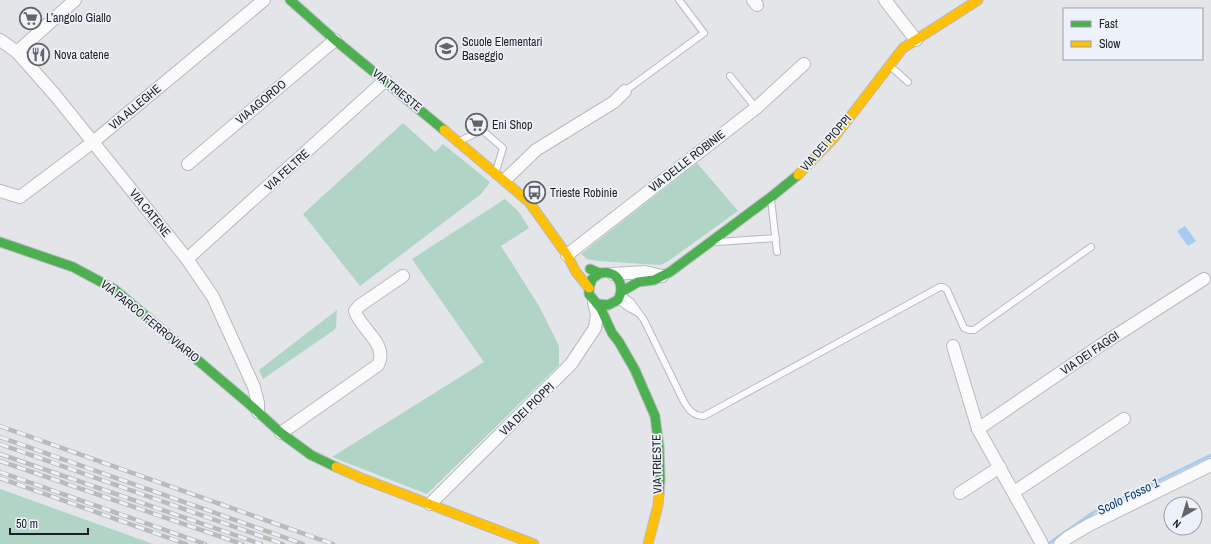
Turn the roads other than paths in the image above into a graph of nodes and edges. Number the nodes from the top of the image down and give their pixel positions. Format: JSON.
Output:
{"nodes":[{"id":1,"x":74,"y":0,"type":"edge"},
{"id":2,"x":264,"y":0,"type":"edge"},
{"id":3,"x":290,"y":0,"type":"edge"},
{"id":4,"x":679,"y":0,"type":"edge"},
{"id":5,"x":886,"y":0,"type":"edge"},
{"id":6,"x":978,"y":0,"type":"edge"},
{"id":7,"x":0,"y":40,"type":"edge"},
{"id":8,"x":335,"y":40,"type":"junction"},
{"id":9,"x":916,"y":40,"type":"junction"},
{"id":10,"x":17,"y":52,"type":"junction"},
{"id":11,"x":804,"y":64,"type":"dead end"},
{"id":12,"x":889,"y":65,"type":"junction"},
{"id":13,"x":730,"y":76,"type":"dead end"},
{"id":14,"x":386,"y":81,"type":"junction"},
{"id":15,"x":908,"y":82,"type":"dead end"},
{"id":16,"x":624,"y":91,"type":"joint"},
{"id":17,"x":756,"y":108,"type":"junction"},
{"id":18,"x":459,"y":141,"type":"junction"},
{"id":19,"x":93,"y":142,"type":"junction"},
{"id":20,"x":188,"y":164,"type":"dead end"},
{"id":21,"x":495,"y":172,"type":"junction"},
{"id":22,"x":505,"y":180,"type":"junction"},
{"id":23,"x":0,"y":191,"type":"edge"},
{"id":24,"x":771,"y":197,"type":"junction"},
{"id":25,"x":776,"y":238,"type":"junction"},
{"id":26,"x":712,"y":241,"type":"junction"},
{"id":27,"x":0,"y":242,"type":"edge"},
{"id":28,"x":1091,"y":247,"type":"dead end"},
{"id":29,"x":777,"y":252,"type":"dead end"},
{"id":30,"x":567,"y":255,"type":"junction"},
{"id":31,"x":187,"y":258,"type":"junction"},
{"id":32,"x":600,"y":273,"type":"junction"},
{"id":33,"x":613,"y":274,"type":"junction"},
{"id":34,"x":403,"y":276,"type":"dead end"},
{"id":35,"x":663,"y":276,"type":"junction"},
{"id":36,"x":1204,"y":279,"type":"dead end"},
{"id":37,"x":593,"y":297,"type":"junction"},
{"id":38,"x":619,"y":297,"type":"junction"},
{"id":39,"x":614,"y":332,"type":"junction"},
{"id":40,"x":953,"y":346,"type":"dead end"},
{"id":41,"x":258,"y":412,"type":"junction"},
{"id":42,"x":1124,"y":419,"type":"dead end"},
{"id":43,"x":978,"y":429,"type":"junction"},
{"id":44,"x":281,"y":434,"type":"junction"},
{"id":45,"x":1211,"y":465,"type":"edge"},
{"id":46,"x":1000,"y":468,"type":"junction"},
{"id":47,"x":1014,"y":492,"type":"junction"},
{"id":48,"x":960,"y":494,"type":"dead end"},
{"id":49,"x":430,"y":504,"type":"junction"},
{"id":50,"x":1040,"y":541,"type":"edge"},
{"id":51,"x":534,"y":544,"type":"edge"},
{"id":52,"x":648,"y":544,"type":"edge"},
{"id":53,"x":1060,"y":544,"type":"edge"}],
"edges":[{"from":1,"to":10,"type":"street"},
{"from":2,"to":19,"type":"street","name":"VIA ALLEGHE"},
{"from":3,"to":8,"type":"street","name":"VIA TRIESTE"},
{"from":4,"to":16,"type":"lane"},
{"from":5,"to":9,"type":"street"},
{"from":6,"to":9,"type":"street","name":"VIA DEI PIOPPI"},
{"from":7,"to":10,"type":"street","name":"VIA CATENE"},
{"from":8,"to":14,"type":"street","name":"VIA TRIESTE"},
{"from":8,"to":20,"type":"street","name":"VIA AGORDO"},
{"from":9,"to":12,"type":"street","name":"VIA DEI PIOPPI"},
{"from":10,"to":19,"type":"street","name":"VIA CATENE"},
{"from":11,"to":17,"type":"street","name":"VIA DELLE ROBINIE"},
{"from":12,"to":15,"type":"lane"},
{"from":12,"to":24,"type":"street","name":"VIA DEI PIOPPI"},
{"from":13,"to":17,"type":"lane"},
{"from":14,"to":18,"type":"street","name":"VIA TRIESTE"},
{"from":14,"to":31,"type":"street","name":"VIA FELTRE"},
{"from":16,"to":22,"type":"street"},
{"from":17,"to":30,"type":"street","name":"VIA DELLE ROBINIE"},
{"from":18,"to":21,"type":"street","name":"VIA TRIESTE"},
{"from":18,"to":21,"type":"lane"},
{"from":19,"to":23,"type":"street","name":"VIA ALLEGHE"},
{"from":19,"to":31,"type":"street","name":"VIA CATENE"},
{"from":21,"to":22,"type":"street","name":"VIA TRIESTE"},
{"from":22,"to":30,"type":"street","name":"VIA TRIESTE"},
{"from":24,"to":25,"type":"lane"},
{"from":24,"to":26,"type":"street","name":"VIA DEI PIOPPI"},
{"from":25,"to":26,"type":"lane"},
{"from":25,"to":29,"type":"lane"},
{"from":26,"to":35,"type":"street","name":"VIA DEI PIOPPI"},
{"from":27,"to":41,"type":"street","name":"VIA PARCO FERROVIARIO"},
{"from":28,"to":38,"type":"lane"},
{"from":30,"to":32,"type":"street","name":"VIA TRIESTE"},
{"from":30,"to":37,"type":"street","name":"VIA TRIESTE"},
{"from":31,"to":41,"type":"street","name":"VIA CATENE"},
{"from":32,"to":33,"type":"street","name":"VIA TRIESTE"},
{"from":32,"to":37,"type":"street"},
{"from":33,"to":35,"type":"street"},
{"from":33,"to":38,"type":"street","name":"VIA TRIESTE"},
{"from":34,"to":44,"type":"street"},
{"from":35,"to":38,"type":"street","name":"VIA DEI PIOPPI"},
{"from":36,"to":43,"type":"street","name":"VIA DEI FAGGI"},
{"from":37,"to":38,"type":"street"},
{"from":37,"to":39,"type":"street","name":"VIA TRIESTE"},
{"from":37,"to":49,"type":"street","name":"VIA DEI PIOPPI"},
{"from":38,"to":39,"type":"street","name":"VIA TRIESTE"},
{"from":39,"to":52,"type":"street","name":"VIA TRIESTE"},
{"from":40,"to":43,"type":"street"},
{"from":41,"to":44,"type":"street","name":"VIA PARCO FERROVIARIO"},
{"from":42,"to":47,"type":"street"},
{"from":43,"to":46,"type":"street"},
{"from":44,"to":49,"type":"street","name":"VIA PARCO FERROVIARIO"},
{"from":45,"to":53,"type":"street"},
{"from":46,"to":47,"type":"street"},
{"from":46,"to":48,"type":"street"},
{"from":47,"to":50,"type":"street"},
{"from":49,"to":51,"type":"street","name":"VIA PARCO FERROVIARIO"}]}
